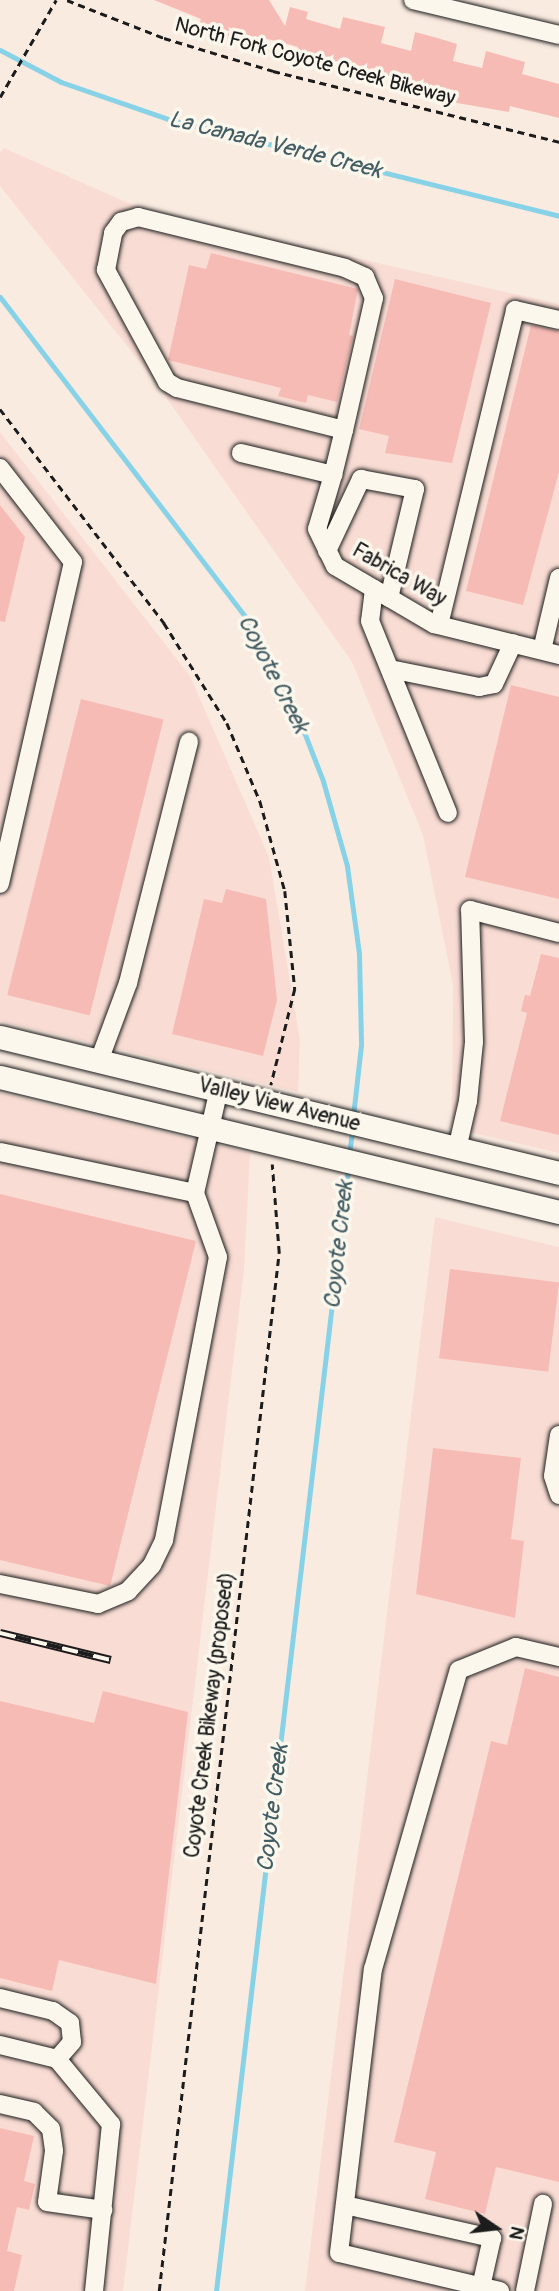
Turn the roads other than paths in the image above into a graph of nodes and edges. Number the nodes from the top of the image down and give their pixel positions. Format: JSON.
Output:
{"nodes":[{"id":1,"x":413,"y":0,"type":"edge"},
{"id":2,"x":559,"y":35,"type":"edge"},
{"id":3,"x":559,"y":320,"type":"edge"},
{"id":4,"x":344,"y":430,"type":"junction"},
{"id":5,"x":241,"y":453,"type":"dead end"},
{"id":6,"x":0,"y":468,"type":"edge"},
{"id":7,"x":333,"y":475,"type":"junction"},
{"id":8,"x":327,"y":551,"type":"junction"},
{"id":9,"x":559,"y":578,"type":"edge"},
{"id":10,"x":382,"y":594,"type":"junction"},
{"id":11,"x":439,"y":625,"type":"junction"},
{"id":12,"x":513,"y":643,"type":"junction"},
{"id":13,"x":550,"y":652,"type":"edge"},
{"id":14,"x":390,"y":670,"type":"junction"},
{"id":15,"x":189,"y":742,"type":"dead end"},
{"id":16,"x":448,"y":813,"type":"dead end"},
{"id":17,"x":0,"y":884,"type":"edge"},
{"id":18,"x":559,"y":933,"type":"edge"},
{"id":19,"x":0,"y":1037,"type":"edge"},
{"id":20,"x":99,"y":1060,"type":"junction"},
{"id":21,"x":0,"y":1077,"type":"edge"},
{"id":22,"x":219,"y":1089,"type":"junction"},
{"id":23,"x":211,"y":1128,"type":"junction"},
{"id":24,"x":457,"y":1149,"type":"junction"},
{"id":25,"x":0,"y":1152,"type":"edge"},
{"id":26,"x":559,"y":1173,"type":"edge"},
{"id":27,"x":195,"y":1194,"type":"junction"},
{"id":28,"x":559,"y":1212,"type":"edge"},
{"id":29,"x":559,"y":1435,"type":"edge"},
{"id":30,"x":559,"y":1495,"type":"edge"},
{"id":31,"x":0,"y":1584,"type":"edge"},
{"id":32,"x":559,"y":1657,"type":"edge"},
{"id":33,"x":0,"y":1998,"type":"edge"},
{"id":34,"x":0,"y":2045,"type":"edge"},
{"id":35,"x":57,"y":2059,"type":"junction"},
{"id":36,"x":0,"y":2104,"type":"edge"},
{"id":37,"x":543,"y":2204,"type":"dead end"},
{"id":38,"x":345,"y":2205,"type":"junction"},
{"id":39,"x":103,"y":2210,"type":"junction"},
{"id":40,"x":481,"y":2287,"type":"junction"},
{"id":41,"x":94,"y":2291,"type":"edge"},
{"id":42,"x":500,"y":2291,"type":"edge"},
{"id":43,"x":525,"y":2291,"type":"edge"}],
"edges":[{"from":1,"to":2,"type":"street"},
{"from":3,"to":11,"type":"street"},
{"from":4,"to":4,"type":"street"},
{"from":4,"to":7,"type":"street"},
{"from":5,"to":7,"type":"street"},
{"from":6,"to":17,"type":"street"},
{"from":7,"to":8,"type":"street","name":"Fabrica Way"},
{"from":8,"to":10,"type":"street","name":"Fabrica Way"},
{"from":8,"to":10,"type":"street"},
{"from":9,"to":13,"type":"street"},
{"from":10,"to":11,"type":"street","name":"Fabrica Way"},
{"from":10,"to":14,"type":"street"},
{"from":11,"to":12,"type":"street","name":"Fabrica Way"},
{"from":12,"to":13,"type":"street","name":"Fabrica Way"},
{"from":12,"to":14,"type":"street"},
{"from":14,"to":16,"type":"street"},
{"from":15,"to":20,"type":"street"},
{"from":18,"to":24,"type":"street"},
{"from":19,"to":20,"type":"main road","name":"Valley View Avenue"},
{"from":20,"to":22,"type":"main road","name":"Valley View Avenue"},
{"from":21,"to":23,"type":"main road","name":"Valley View Avenue"},
{"from":22,"to":23,"type":"street"},
{"from":22,"to":24,"type":"main road","name":"Valley View Avenue"},
{"from":23,"to":27,"type":"street"},
{"from":23,"to":28,"type":"main road","name":"Valley View Avenue"},
{"from":24,"to":26,"type":"main road","name":"Valley View Avenue"},
{"from":25,"to":27,"type":"street"},
{"from":27,"to":31,"type":"street"},
{"from":29,"to":30,"type":"street"},
{"from":32,"to":38,"type":"street"},
{"from":33,"to":35,"type":"street"},
{"from":34,"to":35,"type":"street"},
{"from":35,"to":39,"type":"street"},
{"from":36,"to":39,"type":"street"},
{"from":37,"to":43,"type":"street"},
{"from":38,"to":40,"type":"street"},
{"from":38,"to":40,"type":"street"},
{"from":39,"to":41,"type":"street"},
{"from":40,"to":42,"type":"street"}]}
